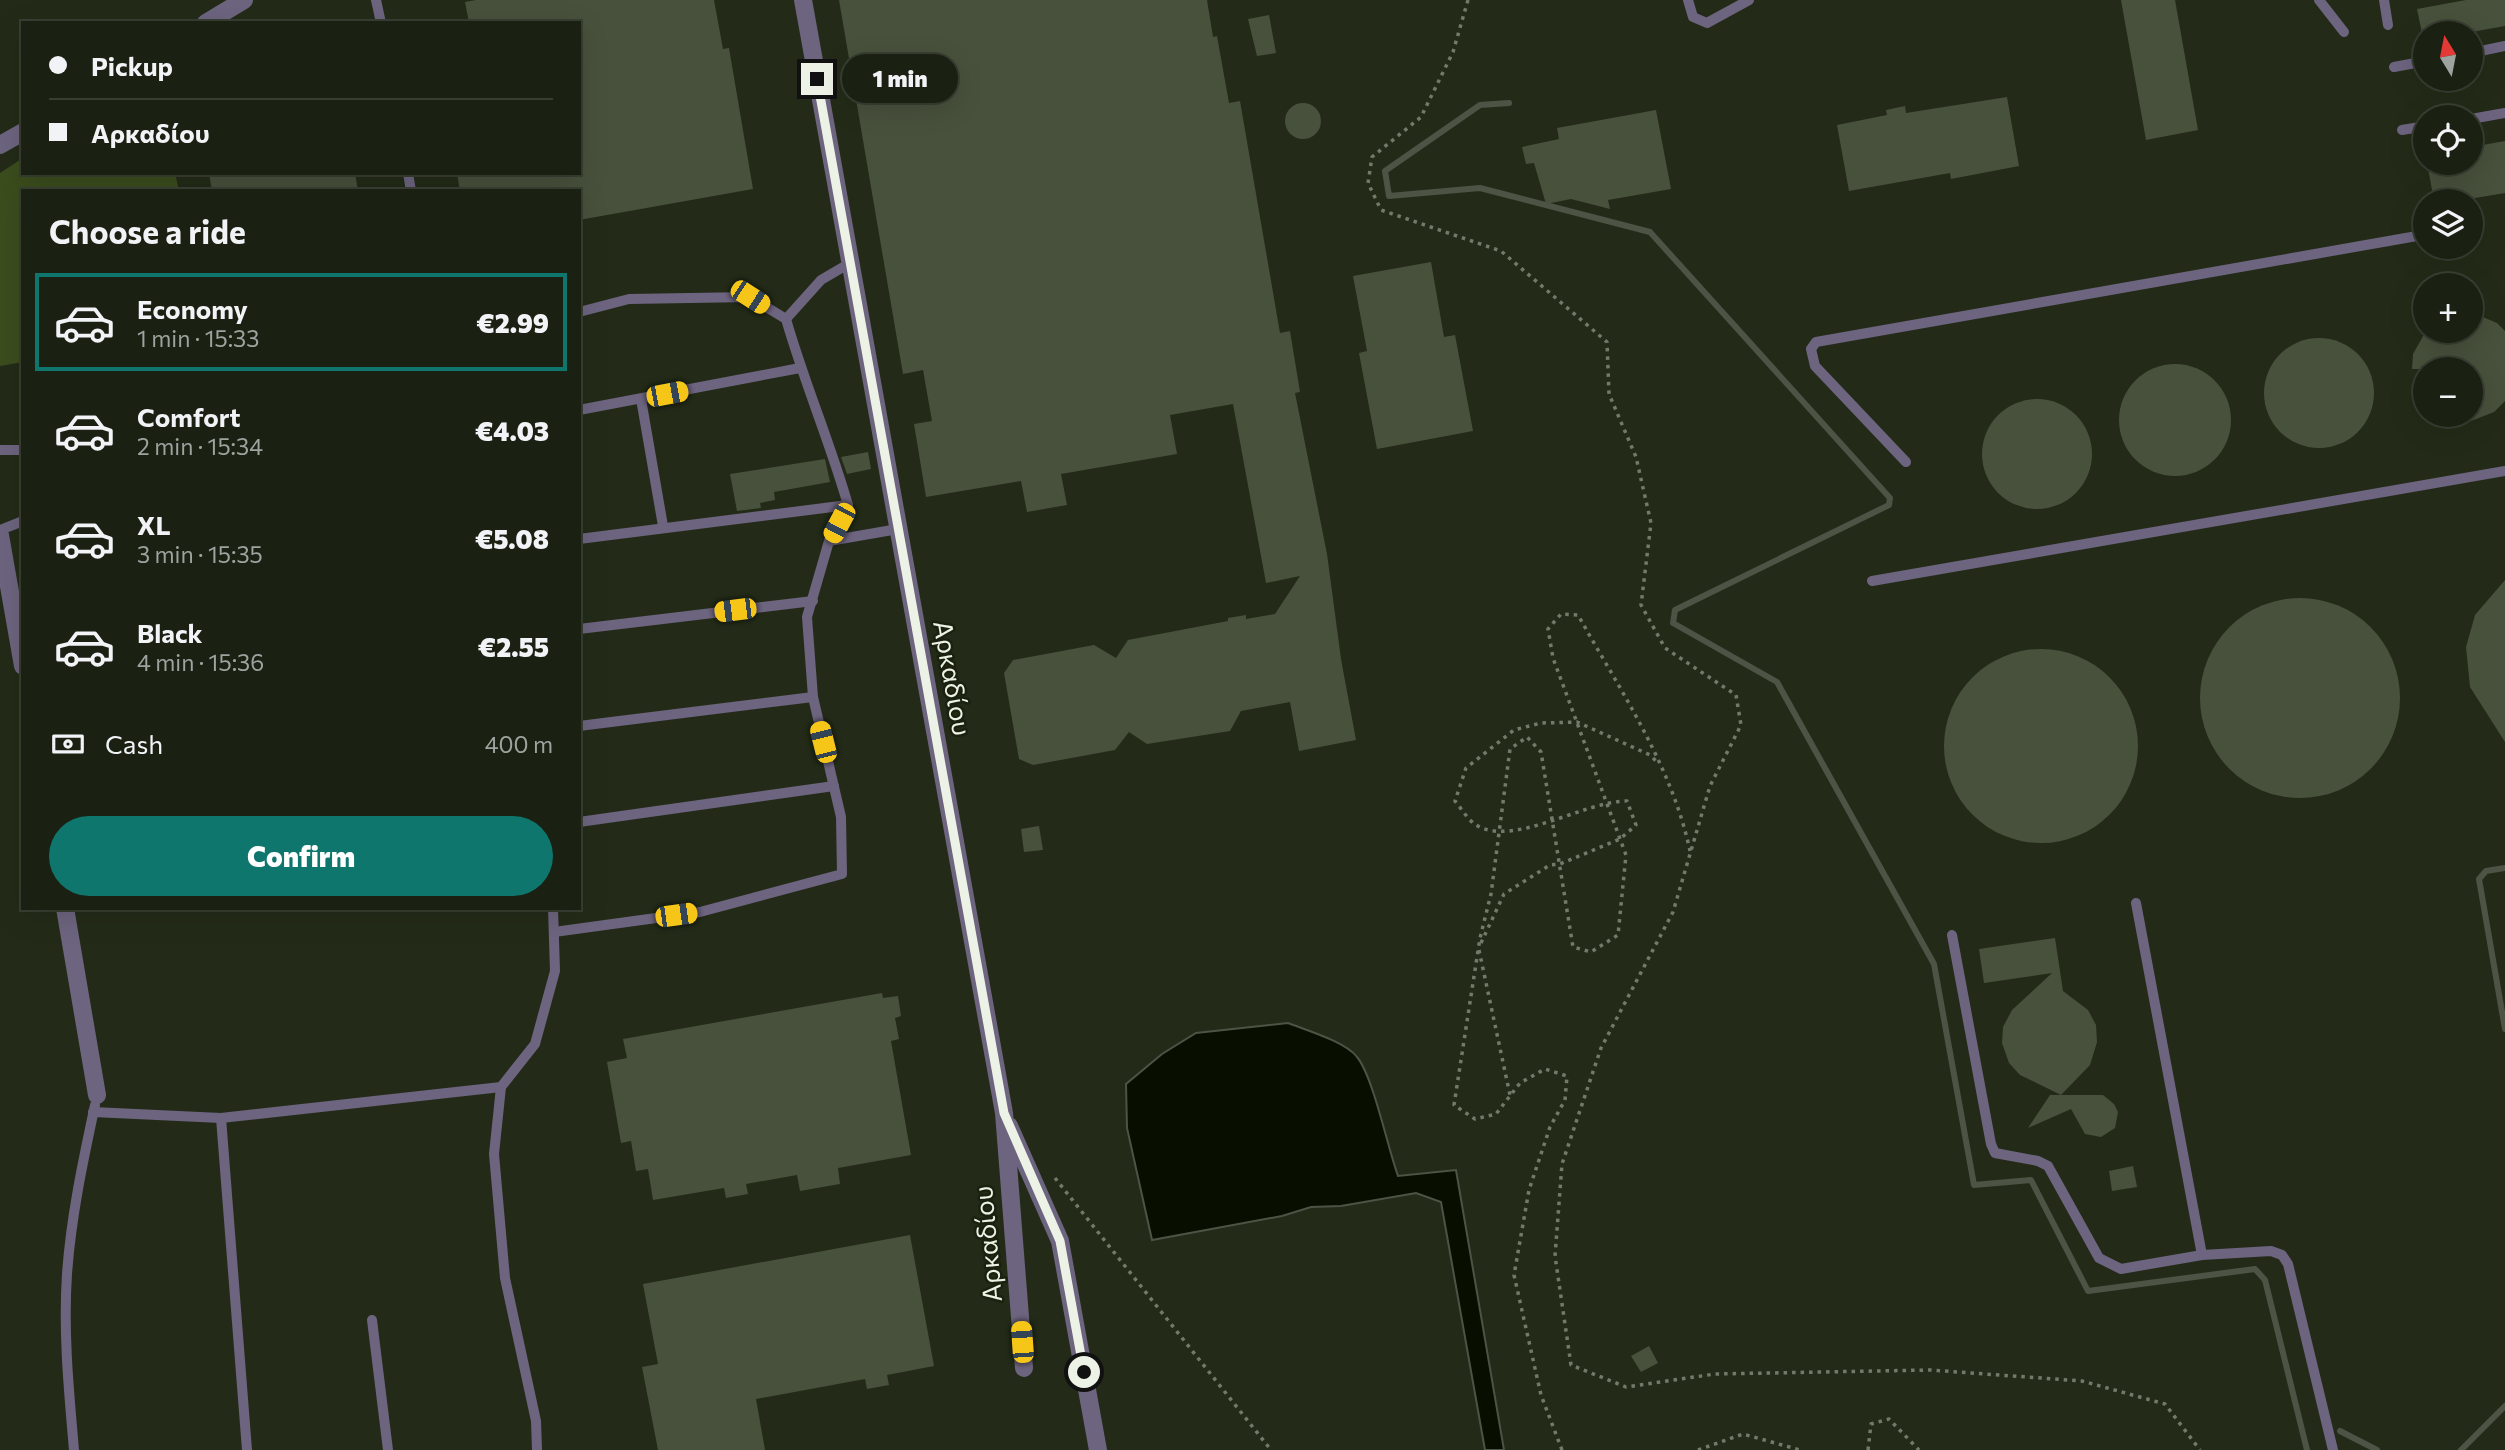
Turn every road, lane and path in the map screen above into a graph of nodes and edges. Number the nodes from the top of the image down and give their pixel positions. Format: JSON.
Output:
{"nodes":[{"id":1,"x":244,"y":0,"type":"edge"},
{"id":2,"x":376,"y":0,"type":"edge"},
{"id":3,"x":803,"y":0,"type":"edge"},
{"id":4,"x":1468,"y":0,"type":"edge"},
{"id":5,"x":1688,"y":0,"type":"edge"},
{"id":6,"x":1749,"y":0,"type":"edge"},
{"id":7,"x":2319,"y":0,"type":"edge"},
{"id":8,"x":2384,"y":0,"type":"edge"},
{"id":9,"x":209,"y":21,"type":"edge"},
{"id":10,"x":381,"y":21,"type":"edge"},
{"id":11,"x":2388,"y":25,"type":"dead end"},
{"id":12,"x":2344,"y":32,"type":"dead end"},
{"id":13,"x":2505,"y":46,"type":"edge"},
{"id":14,"x":2483,"y":51,"type":"edge"},
{"id":15,"x":2413,"y":64,"type":"edge"},
{"id":16,"x":2394,"y":68,"type":"dead end"},
{"id":17,"x":2505,"y":113,"type":"edge"},
{"id":18,"x":2483,"y":117,"type":"edge"},
{"id":19,"x":2413,"y":128,"type":"edge"},
{"id":20,"x":2402,"y":130,"type":"dead end"},
{"id":21,"x":21,"y":133,"type":"edge"},
{"id":22,"x":0,"y":145,"type":"edge"},
{"id":23,"x":2413,"y":237,"type":"edge"},
{"id":24,"x":850,"y":264,"type":"junction"},
{"id":25,"x":581,"y":311,"type":"edge"},
{"id":26,"x":786,"y":319,"type":"junction"},
{"id":27,"x":800,"y":368,"type":"junction"},
{"id":28,"x":641,"y":399,"type":"junction"},
{"id":29,"x":581,"y":410,"type":"edge"},
{"id":30,"x":0,"y":450,"type":"edge"},
{"id":31,"x":21,"y":450,"type":"edge"},
{"id":32,"x":1906,"y":462,"type":"dead end"},
{"id":33,"x":2505,"y":471,"type":"edge"},
{"id":34,"x":849,"y":505,"type":"junction"},
{"id":35,"x":21,"y":522,"type":"edge"},
{"id":36,"x":663,"y":526,"type":"junction"},
{"id":37,"x":898,"y":529,"type":"junction"},
{"id":38,"x":0,"y":530,"type":"edge"},
{"id":39,"x":0,"y":535,"type":"edge"},
{"id":40,"x":581,"y":539,"type":"edge"},
{"id":41,"x":829,"y":541,"type":"junction"},
{"id":42,"x":1872,"y":581,"type":"dead end"},
{"id":43,"x":813,"y":601,"type":"junction"},
{"id":44,"x":581,"y":629,"type":"edge"},
{"id":45,"x":21,"y":655,"type":"edge"},
{"id":46,"x":813,"y":697,"type":"junction"},
{"id":47,"x":1577,"y":722,"type":"junction"},
{"id":48,"x":581,"y":726,"type":"edge"},
{"id":49,"x":1663,"y":769,"type":"junction"},
{"id":50,"x":834,"y":786,"type":"junction"},
{"id":51,"x":1606,"y":801,"type":"junction"},
{"id":52,"x":1553,"y":820,"type":"junction"},
{"id":53,"x":581,"y":822,"type":"edge"},
{"id":54,"x":1499,"y":834,"type":"junction"},
{"id":55,"x":1620,"y":839,"type":"junction"},
{"id":56,"x":1690,"y":853,"type":"junction"},
{"id":57,"x":1560,"y":864,"type":"junction"},
{"id":58,"x":2136,"y":903,"type":"dead end"},
{"id":59,"x":65,"y":910,"type":"edge"},
{"id":60,"x":553,"y":910,"type":"edge"},
{"id":61,"x":554,"y":932,"type":"junction"},
{"id":62,"x":1952,"y":935,"type":"dead end"},
{"id":63,"x":1479,"y":947,"type":"junction"},
{"id":64,"x":501,"y":1087,"type":"junction"},
{"id":65,"x":1510,"y":1095,"type":"junction"},
{"id":66,"x":95,"y":1104,"type":"junction"},
{"id":67,"x":1004,"y":1113,"type":"junction"},
{"id":68,"x":221,"y":1118,"type":"junction"},
{"id":69,"x":1047,"y":1167,"type":"dead end"},
{"id":70,"x":2203,"y":1255,"type":"junction"},
{"id":71,"x":372,"y":1320,"type":"dead end"},
{"id":72,"x":1024,"y":1368,"type":"dead end"},
{"id":73,"x":74,"y":1450,"type":"edge"},
{"id":74,"x":247,"y":1450,"type":"edge"},
{"id":75,"x":388,"y":1450,"type":"edge"},
{"id":76,"x":537,"y":1450,"type":"edge"},
{"id":77,"x":1098,"y":1450,"type":"edge"},
{"id":78,"x":1271,"y":1450,"type":"edge"},
{"id":79,"x":1562,"y":1450,"type":"edge"},
{"id":80,"x":1698,"y":1450,"type":"edge"},
{"id":81,"x":1800,"y":1450,"type":"edge"},
{"id":82,"x":1868,"y":1450,"type":"edge"},
{"id":83,"x":1919,"y":1450,"type":"edge"},
{"id":84,"x":2200,"y":1450,"type":"edge"},
{"id":85,"x":2333,"y":1450,"type":"edge"}],
"edges":[{"from":1,"to":9,"type":"street"},
{"from":2,"to":10,"type":"lane"},
{"from":3,"to":24,"type":"street","name":"Αρκαδίου"},
{"from":4,"to":56,"type":"path"},
{"from":5,"to":6,"type":"lane"},
{"from":7,"to":12,"type":"lane"},
{"from":8,"to":11,"type":"lane"},
{"from":13,"to":14,"type":"lane"},
{"from":15,"to":16,"type":"lane"},
{"from":17,"to":18,"type":"lane"},
{"from":19,"to":20,"type":"lane"},
{"from":21,"to":22,"type":"street"},
{"from":23,"to":32,"type":"lane"},
{"from":24,"to":26,"type":"lane"},
{"from":24,"to":37,"type":"street","name":"Αρκαδίου"},
{"from":25,"to":26,"type":"lane"},
{"from":26,"to":27,"type":"lane"},
{"from":27,"to":28,"type":"lane"},
{"from":27,"to":34,"type":"lane"},
{"from":28,"to":29,"type":"lane"},
{"from":28,"to":36,"type":"lane"},
{"from":30,"to":31,"type":"lane"},
{"from":33,"to":42,"type":"lane"},
{"from":34,"to":36,"type":"lane"},
{"from":34,"to":41,"type":"lane"},
{"from":35,"to":38,"type":"lane"},
{"from":36,"to":40,"type":"lane"},
{"from":37,"to":41,"type":"lane"},
{"from":37,"to":67,"type":"street","name":"Αρκαδίου"},
{"from":39,"to":45,"type":"street"},
{"from":41,"to":43,"type":"lane"},
{"from":43,"to":44,"type":"lane"},
{"from":43,"to":46,"type":"lane"},
{"from":46,"to":48,"type":"lane"},
{"from":46,"to":50,"type":"lane"},
{"from":47,"to":49,"type":"path"},
{"from":47,"to":49,"type":"path"},
{"from":47,"to":51,"type":"path"},
{"from":47,"to":54,"type":"path"},
{"from":49,"to":56,"type":"path"},
{"from":50,"to":53,"type":"lane"},
{"from":50,"to":61,"type":"lane"},
{"from":51,"to":52,"type":"path"},
{"from":51,"to":55,"type":"path"},
{"from":51,"to":55,"type":"path"},
{"from":52,"to":54,"type":"path"},
{"from":52,"to":54,"type":"path"},
{"from":52,"to":57,"type":"path"},
{"from":54,"to":63,"type":"path"},
{"from":55,"to":57,"type":"path"},
{"from":55,"to":57,"type":"path"},
{"from":56,"to":84,"type":"path"},
{"from":57,"to":63,"type":"path"},
{"from":58,"to":70,"type":"lane"},
{"from":59,"to":66,"type":"street"},
{"from":60,"to":61,"type":"lane"},
{"from":61,"to":64,"type":"lane"},
{"from":62,"to":70,"type":"lane"},
{"from":63,"to":65,"type":"path"},
{"from":63,"to":65,"type":"path"},
{"from":64,"to":68,"type":"lane"},
{"from":64,"to":76,"type":"lane"},
{"from":65,"to":79,"type":"path"},
{"from":66,"to":68,"type":"lane"},
{"from":66,"to":73,"type":"lane"},
{"from":67,"to":72,"type":"street","name":"Αρκαδίου"},
{"from":67,"to":77,"type":"street"},
{"from":68,"to":74,"type":"lane"},
{"from":69,"to":78,"type":"path"},
{"from":70,"to":85,"type":"lane"},
{"from":71,"to":75,"type":"lane"},
{"from":80,"to":81,"type":"path"},
{"from":82,"to":83,"type":"path"}]}
